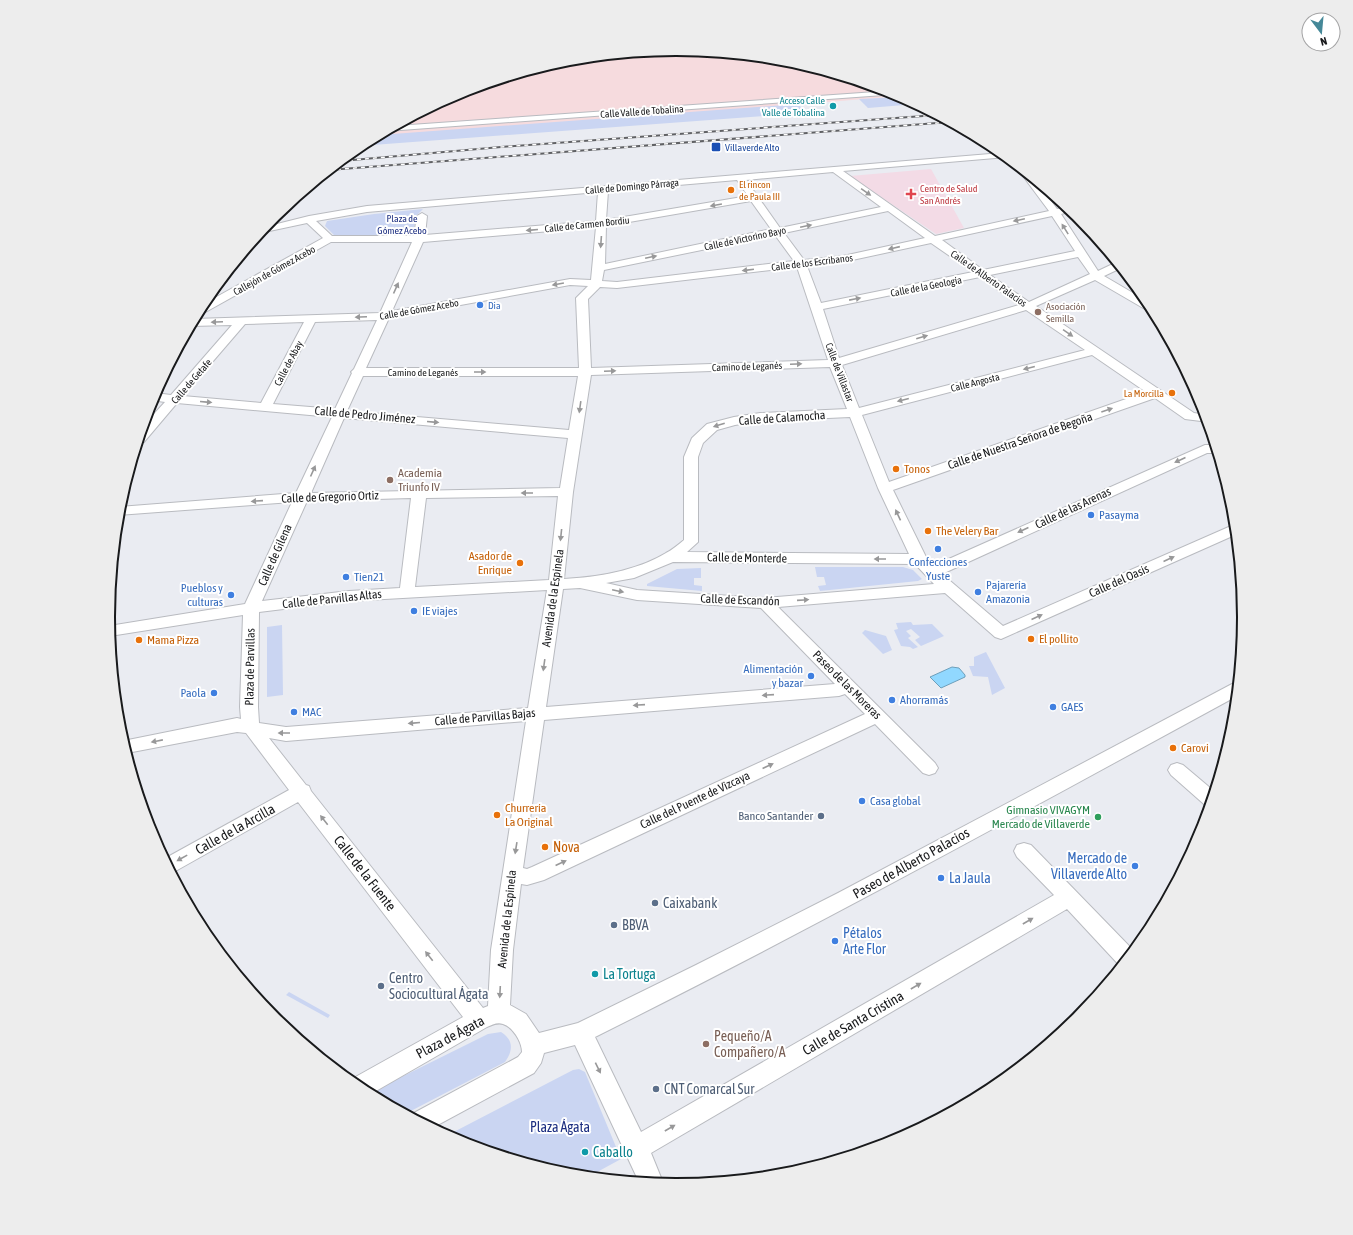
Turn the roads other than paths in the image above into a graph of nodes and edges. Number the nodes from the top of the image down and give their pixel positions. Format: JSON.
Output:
{"nodes":[{"id":1,"x":878,"y":94,"type":"edge"},
{"id":2,"x":401,"y":128,"type":"edge"},
{"id":3,"x":405,"y":128,"type":"joint"},
{"id":4,"x":995,"y":156,"type":"edge"},
{"id":5,"x":834,"y":169,"type":"junction"},
{"id":6,"x":739,"y":177,"type":"junction"},
{"id":7,"x":1035,"y":185,"type":"edge"},
{"id":8,"x":603,"y":189,"type":"junction"},
{"id":9,"x":754,"y":198,"type":"junction"},
{"id":10,"x":890,"y":208,"type":"junction"},
{"id":11,"x":1065,"y":211,"type":"edge"},
{"id":12,"x":1055,"y":213,"type":"junction"},
{"id":13,"x":422,"y":216,"type":"dead end"},
{"id":14,"x":309,"y":219,"type":"junction"},
{"id":15,"x":602,"y":224,"type":"junction"},
{"id":16,"x":271,"y":229,"type":"edge"},
{"id":17,"x":778,"y":231,"type":"junction"},
{"id":18,"x":329,"y":239,"type":"junction"},
{"id":19,"x":418,"y":239,"type":"junction"},
{"id":20,"x":932,"y":239,"type":"junction"},
{"id":21,"x":1081,"y":253,"type":"junction"},
{"id":22,"x":800,"y":264,"type":"junction"},
{"id":23,"x":1115,"y":267,"type":"edge"},
{"id":24,"x":599,"y":268,"type":"junction"},
{"id":25,"x":983,"y":274,"type":"junction"},
{"id":26,"x":1096,"y":276,"type":"junction"},
{"id":27,"x":596,"y":285,"type":"junction"},
{"id":28,"x":1140,"y":302,"type":"edge"},
{"id":29,"x":211,"y":305,"type":"edge"},
{"id":30,"x":1028,"y":306,"type":"junction"},
{"id":31,"x":817,"y":307,"type":"junction"},
{"id":32,"x":383,"y":316,"type":"junction"},
{"id":33,"x":311,"y":319,"type":"junction"},
{"id":34,"x":241,"y":322,"type":"junction"},
{"id":35,"x":199,"y":323,"type":"edge"},
{"id":36,"x":1094,"y":351,"type":"junction"},
{"id":37,"x":835,"y":363,"type":"junction"},
{"id":38,"x":357,"y":372,"type":"junction"},
{"id":39,"x":585,"y":372,"type":"junction"},
{"id":40,"x":1156,"y":394,"type":"junction"},
{"id":41,"x":160,"y":398,"type":"edge"},
{"id":42,"x":176,"y":399,"type":"junction"},
{"id":43,"x":265,"y":406,"type":"junction"},
{"id":44,"x":339,"y":413,"type":"junction"},
{"id":45,"x":855,"y":413,"type":"junction"},
{"id":46,"x":1201,"y":418,"type":"edge"},
{"id":47,"x":148,"y":429,"type":"edge"},
{"id":48,"x":576,"y":435,"type":"junction"},
{"id":49,"x":1212,"y":448,"type":"edge"},
{"id":50,"x":885,"y":488,"type":"junction"},
{"id":51,"x":566,"y":492,"type":"junction"},
{"id":52,"x":419,"y":494,"type":"junction"},
{"id":53,"x":301,"y":497,"type":"junction"},
{"id":54,"x":126,"y":510,"type":"edge"},
{"id":55,"x":1231,"y":531,"type":"edge"},
{"id":56,"x":671,"y":557,"type":"junction"},
{"id":57,"x":919,"y":559,"type":"junction"},
{"id":58,"x":931,"y":573,"type":"junction"},
{"id":59,"x":580,"y":583,"type":"junction"},
{"id":60,"x":556,"y":584,"type":"junction"},
{"id":61,"x":950,"y":588,"type":"junction"},
{"id":62,"x":407,"y":592,"type":"junction"},
{"id":63,"x":765,"y":603,"type":"junction"},
{"id":64,"x":251,"y":608,"type":"junction"},
{"id":65,"x":115,"y":630,"type":"edge"},
{"id":66,"x":1002,"y":633,"type":"joint"},
{"id":67,"x":848,"y":686,"type":"junction"},
{"id":68,"x":1233,"y":691,"type":"edge"},
{"id":69,"x":537,"y":713,"type":"junction"},
{"id":70,"x":877,"y":716,"type":"junction"},
{"id":71,"x":251,"y":726,"type":"junction"},
{"id":72,"x":130,"y":746,"type":"edge"},
{"id":73,"x":929,"y":768,"type":"dead end"},
{"id":74,"x":1177,"y":770,"type":"dead end"},
{"id":75,"x":302,"y":791,"type":"junction"},
{"id":76,"x":1208,"y":797,"type":"edge"},
{"id":77,"x":1024,"y":851,"type":"dead end"},
{"id":78,"x":172,"y":864,"type":"edge"},
{"id":79,"x":512,"y":873,"type":"junction"},
{"id":80,"x":1069,"y":897,"type":"junction"},
{"id":81,"x":1125,"y":955,"type":"edge"},
{"id":82,"x":499,"y":1012,"type":"junction"},
{"id":83,"x":479,"y":1020,"type":"junction"},
{"id":84,"x":581,"y":1033,"type":"junction"},
{"id":85,"x":532,"y":1045,"type":"junction"},
{"id":86,"x":365,"y":1084,"type":"edge"},
{"id":87,"x":425,"y":1119,"type":"edge"},
{"id":88,"x":636,"y":1148,"type":"junction"},
{"id":89,"x":649,"y":1178,"type":"edge"}],
"edges":[{"from":1,"to":3,"type":"street","name":"Calle Valle de Tobalina"},
{"from":2,"to":3,"type":"street","name":"Calle Valle de Tobalina"},
{"from":4,"to":5,"type":"street","name":"Calle de Domingo Párraga"},
{"from":5,"to":6,"type":"street","name":"Calle de Domingo Párraga"},
{"from":5,"to":10,"type":"street","name":"Calle de Alberto Palacios","one_way":true},
{"from":6,"to":8,"type":"street","name":"Calle de Domingo Párraga"},
{"from":6,"to":9,"type":"street","name":"Calle de Villastar"},
{"from":7,"to":12,"type":"street"},
{"from":8,"to":14,"type":"street","name":"Calle de Domingo Párraga"},
{"from":8,"to":15,"type":"street"},
{"from":9,"to":15,"type":"street","name":"Calle de Carmen Bordiu","one_way":true},
{"from":9,"to":17,"type":"street","name":"Calle de Villastar"},
{"from":17,"to":10,"type":"street","name":"Calle de Victorino Bayo","one_way":true},
{"from":10,"to":20,"type":"street","name":"Calle de Alberto Palacios"},
{"from":11,"to":12,"type":"street","name":"Calle de los Escribanos"},
{"from":12,"to":20,"type":"street","name":"Calle de los Escribanos","one_way":true},
{"from":21,"to":12,"type":"street","one_way":true},
{"from":13,"to":19,"type":"street","name":"Calle de Gilena"},
{"from":14,"to":16,"type":"street","name":"Calle de Domingo Párraga"},
{"from":14,"to":18,"type":"street"},
{"from":15,"to":19,"type":"street","name":"Calle de Carmen Bordiu","one_way":true},
{"from":15,"to":24,"type":"street","one_way":true},
{"from":17,"to":22,"type":"street","name":"Calle de Villastar"},
{"from":24,"to":17,"type":"street","name":"Calle de Victorino Bayo","one_way":true},
{"from":18,"to":19,"type":"street","name":"Calle de Carmen Bordiu"},
{"from":18,"to":29,"type":"street","name":"Callejón de Gómez Acebo"},
{"from":32,"to":19,"type":"street","name":"Calle de Gilena","one_way":true},
{"from":20,"to":22,"type":"street","name":"Calle de los Escribanos","one_way":true},
{"from":20,"to":25,"type":"street","name":"Calle de Alberto Palacios"},
{"from":21,"to":25,"type":"street","name":"Calle de la Geología"},
{"from":21,"to":26,"type":"street"},
{"from":22,"to":27,"type":"street","name":"Calle de los Escribanos","one_way":true},
{"from":22,"to":31,"type":"street","name":"Calle de Villastar"},
{"from":23,"to":26,"type":"street","name":"Camino de Leganés"},
{"from":24,"to":27,"type":"street"},
{"from":25,"to":30,"type":"street","name":"Calle de Alberto Palacios"},
{"from":31,"to":25,"type":"street","name":"Calle de la Geología","one_way":true},
{"from":26,"to":28,"type":"street"},
{"from":26,"to":30,"type":"street","name":"Camino de Leganés"},
{"from":27,"to":32,"type":"street","name":"Calle de Gómez Acebo","one_way":true},
{"from":27,"to":39,"type":"street","name":"Avenida de la Espinela"},
{"from":30,"to":36,"type":"street","name":"Calle de Alberto Palacios","one_way":true},
{"from":37,"to":30,"type":"street","name":"Camino de Leganés","one_way":true},
{"from":31,"to":37,"type":"street","name":"Calle de Villastar"},
{"from":32,"to":33,"type":"street","name":"Calle de Gómez Acebo","one_way":true},
{"from":32,"to":38,"type":"street","name":"Calle de Gilena"},
{"from":33,"to":34,"type":"street","name":"Calle de Gómez Acebo"},
{"from":33,"to":43,"type":"street","name":"Calle de Abay"},
{"from":34,"to":35,"type":"street","name":"Calle de Gómez Acebo","one_way":true},
{"from":34,"to":42,"type":"street","name":"Calle de Getafe"},
{"from":36,"to":40,"type":"street","name":"Calle de Alberto Palacios"},
{"from":36,"to":45,"type":"street","name":"Calle Angosta","one_way":true},
{"from":39,"to":37,"type":"street","name":"Camino de Leganés","one_way":true},
{"from":37,"to":45,"type":"street","name":"Calle de Villastar"},
{"from":38,"to":39,"type":"street","name":"Camino de Leganés","one_way":true},
{"from":38,"to":44,"type":"street","name":"Calle de Gilena"},
{"from":39,"to":48,"type":"street","name":"Avenida de la Espinela","one_way":true},
{"from":40,"to":46,"type":"street","name":"Calle de Alberto Palacios"},
{"from":50,"to":40,"type":"street","name":"Calle de Nuestra Señora de Begoña","one_way":true},
{"from":41,"to":42,"type":"street","name":"Calle de Pedro Jiménez"},
{"from":42,"to":43,"type":"street","name":"Calle de Pedro Jiménez","one_way":true},
{"from":42,"to":47,"type":"street","name":"Calle de Getafe"},
{"from":43,"to":44,"type":"street","name":"Calle de Pedro Jiménez"},
{"from":44,"to":48,"type":"street","name":"Calle de Pedro Jiménez","one_way":true},
{"from":53,"to":44,"type":"street","name":"Calle de Gilena","one_way":true},
{"from":45,"to":50,"type":"street","name":"Calle de Villastar"},
{"from":45,"to":56,"type":"street","name":"Calle de Calamocha","one_way":true},
{"from":48,"to":51,"type":"street","name":"Avenida de la Espinela"},
{"from":49,"to":58,"type":"street","name":"Calle de las Arenas","one_way":true},
{"from":57,"to":50,"type":"street","name":"Calle de Villastar","one_way":true},
{"from":51,"to":52,"type":"street","name":"Calle de Gregorio Ortiz","one_way":true},
{"from":51,"to":60,"type":"street","name":"Avenida de la Espinela","one_way":true},
{"from":52,"to":53,"type":"street","name":"Calle de Gregorio Ortiz"},
{"from":52,"to":62,"type":"street"},
{"from":53,"to":54,"type":"street","name":"Calle de Gregorio Ortiz","one_way":true},
{"from":53,"to":64,"type":"street","name":"Calle de Gilena"},
{"from":66,"to":55,"type":"street","name":"Calle del Oasis","one_way":true},
{"from":57,"to":56,"type":"street","name":"Calle de Monterde","one_way":true},
{"from":56,"to":59,"type":"street","name":"Calle de Monterde"},
{"from":57,"to":58,"type":"street","name":"Calle de Villastar"},
{"from":58,"to":61,"type":"street","name":"Calle de Villastar"},
{"from":59,"to":60,"type":"street","name":"Calle de Escandón"},
{"from":59,"to":63,"type":"street","name":"Calle de Escandón","one_way":true},
{"from":60,"to":62,"type":"street","name":"Calle de Parvillas Altas"},
{"from":60,"to":69,"type":"street","name":"Avenida de la Espinela","one_way":true},
{"from":63,"to":61,"type":"street","name":"Calle de Escandón","one_way":true},
{"from":61,"to":66,"type":"street","name":"Calle de Villastar"},
{"from":62,"to":64,"type":"street","name":"Calle de Parvillas Altas"},
{"from":63,"to":67,"type":"street","name":"Paseo de las Moreras"},
{"from":64,"to":65,"type":"street","name":"Calle de Parvillas Altas"},
{"from":64,"to":71,"type":"street","name":"Plaza de Parvillas"},
{"from":67,"to":69,"type":"street","name":"Calle de Parvillas Bajas","one_way":true},
{"from":67,"to":70,"type":"street","name":"Paseo de las Moreras"},
{"from":68,"to":84,"type":"street","name":"Paseo de Alberto Palacios"},
{"from":69,"to":71,"type":"street","name":"Calle de Parvillas Bajas","one_way":true},
{"from":69,"to":79,"type":"street","name":"Avenida de la Espinela","one_way":true},
{"from":70,"to":73,"type":"street","name":"Paseo de las Moreras"},
{"from":79,"to":70,"type":"street","name":"Calle del Puente de Vizcaya","one_way":true},
{"from":71,"to":72,"type":"street","name":"Calle de Parvillas Bajas","one_way":true},
{"from":71,"to":75,"type":"street","name":"Calle de la Fuente"},
{"from":74,"to":76,"type":"street"},
{"from":75,"to":78,"type":"street","name":"Calle de la Arcilla","one_way":true},
{"from":83,"to":75,"type":"street","name":"Calle de la Fuente","one_way":true},
{"from":77,"to":80,"type":"street"},
{"from":79,"to":82,"type":"street","name":"Avenida de la Espinela","one_way":true},
{"from":80,"to":81,"type":"street"},
{"from":88,"to":80,"type":"street","name":"Calle de Santa Cristina","one_way":true},
{"from":82,"to":83,"type":"street","name":"Plaza de Ágata"},
{"from":82,"to":85,"type":"street","name":"Plaza de Ágata"},
{"from":83,"to":86,"type":"street","name":"Plaza de Ágata"},
{"from":84,"to":85,"type":"street"},
{"from":84,"to":88,"type":"street","one_way":true},
{"from":85,"to":87,"type":"street"},
{"from":88,"to":89,"type":"street"}]}
